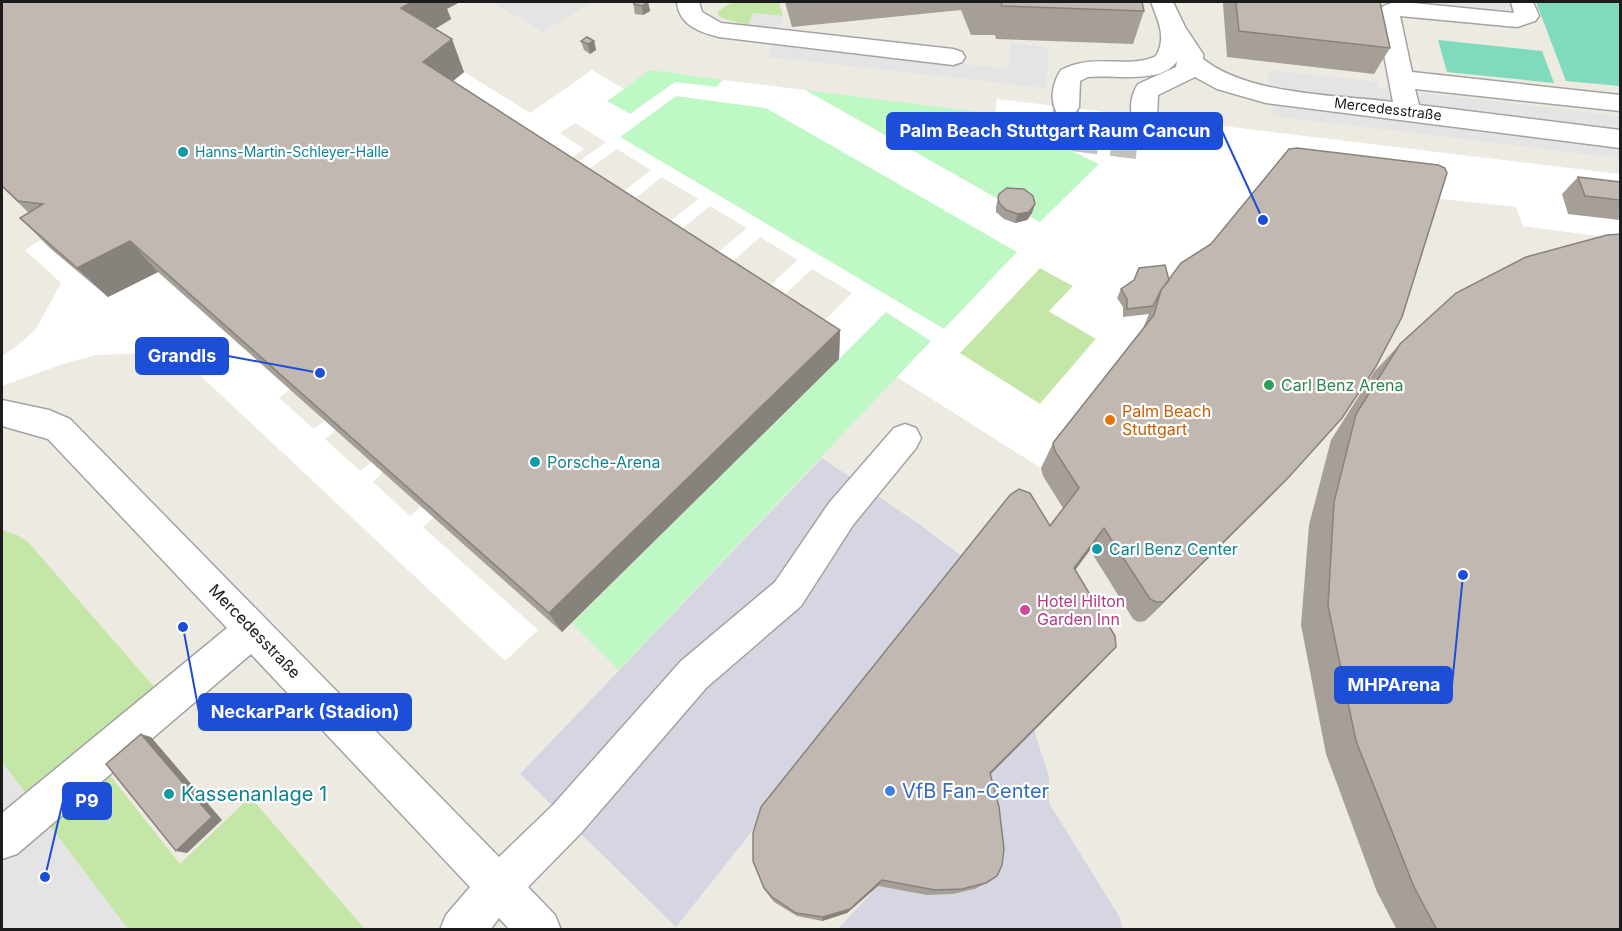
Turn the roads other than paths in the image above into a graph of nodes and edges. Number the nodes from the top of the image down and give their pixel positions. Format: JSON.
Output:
{"nodes":[{"id":1,"x":688,"y":2,"type":"edge"},
{"id":2,"x":1162,"y":2,"type":"edge"},
{"id":3,"x":1522,"y":2,"type":"edge"},
{"id":4,"x":1174,"y":33,"type":"junction"},
{"id":5,"x":952,"y":57,"type":"dead end"},
{"id":6,"x":1191,"y":62,"type":"junction"},
{"id":7,"x":1401,"y":79,"type":"junction"},
{"id":8,"x":1620,"y":103,"type":"edge"},
{"id":9,"x":1066,"y":107,"type":"tunnel mouth"},
{"id":10,"x":1407,"y":111,"type":"junction"},
{"id":11,"x":1144,"y":117,"type":"tunnel mouth"},
{"id":12,"x":1620,"y":139,"type":"edge"},
{"id":13,"x":2,"y":413,"type":"edge"},
{"id":14,"x":905,"y":438,"type":"dead end"},
{"id":15,"x":253,"y":629,"type":"junction"},
{"id":16,"x":2,"y":839,"type":"edge"},
{"id":17,"x":499,"y":886,"type":"junction"},
{"id":18,"x":461,"y":930,"type":"edge"},
{"id":19,"x":540,"y":930,"type":"edge"}],
"edges":[{"from":1,"to":5,"type":"street"},
{"from":2,"to":4,"type":"street","name":"Mercedesstraße"},
{"from":3,"to":7,"type":"street"},
{"from":4,"to":6,"type":"street","name":"Mercedesstraße"},
{"from":4,"to":9,"type":"street"},
{"from":6,"to":10,"type":"street","name":"Mercedesstraße"},
{"from":6,"to":11,"type":"street"},
{"from":7,"to":8,"type":"street"},
{"from":7,"to":10,"type":"street"},
{"from":10,"to":12,"type":"street","name":"Mercedesstraße"},
{"from":13,"to":15,"type":"street","name":"Mercedesstraße"},
{"from":14,"to":17,"type":"street"},
{"from":15,"to":16,"type":"street"},
{"from":15,"to":17,"type":"street","name":"Mercedesstraße"},
{"from":17,"to":18,"type":"street"},
{"from":17,"to":19,"type":"street","name":"Mercedesstraße"}]}
